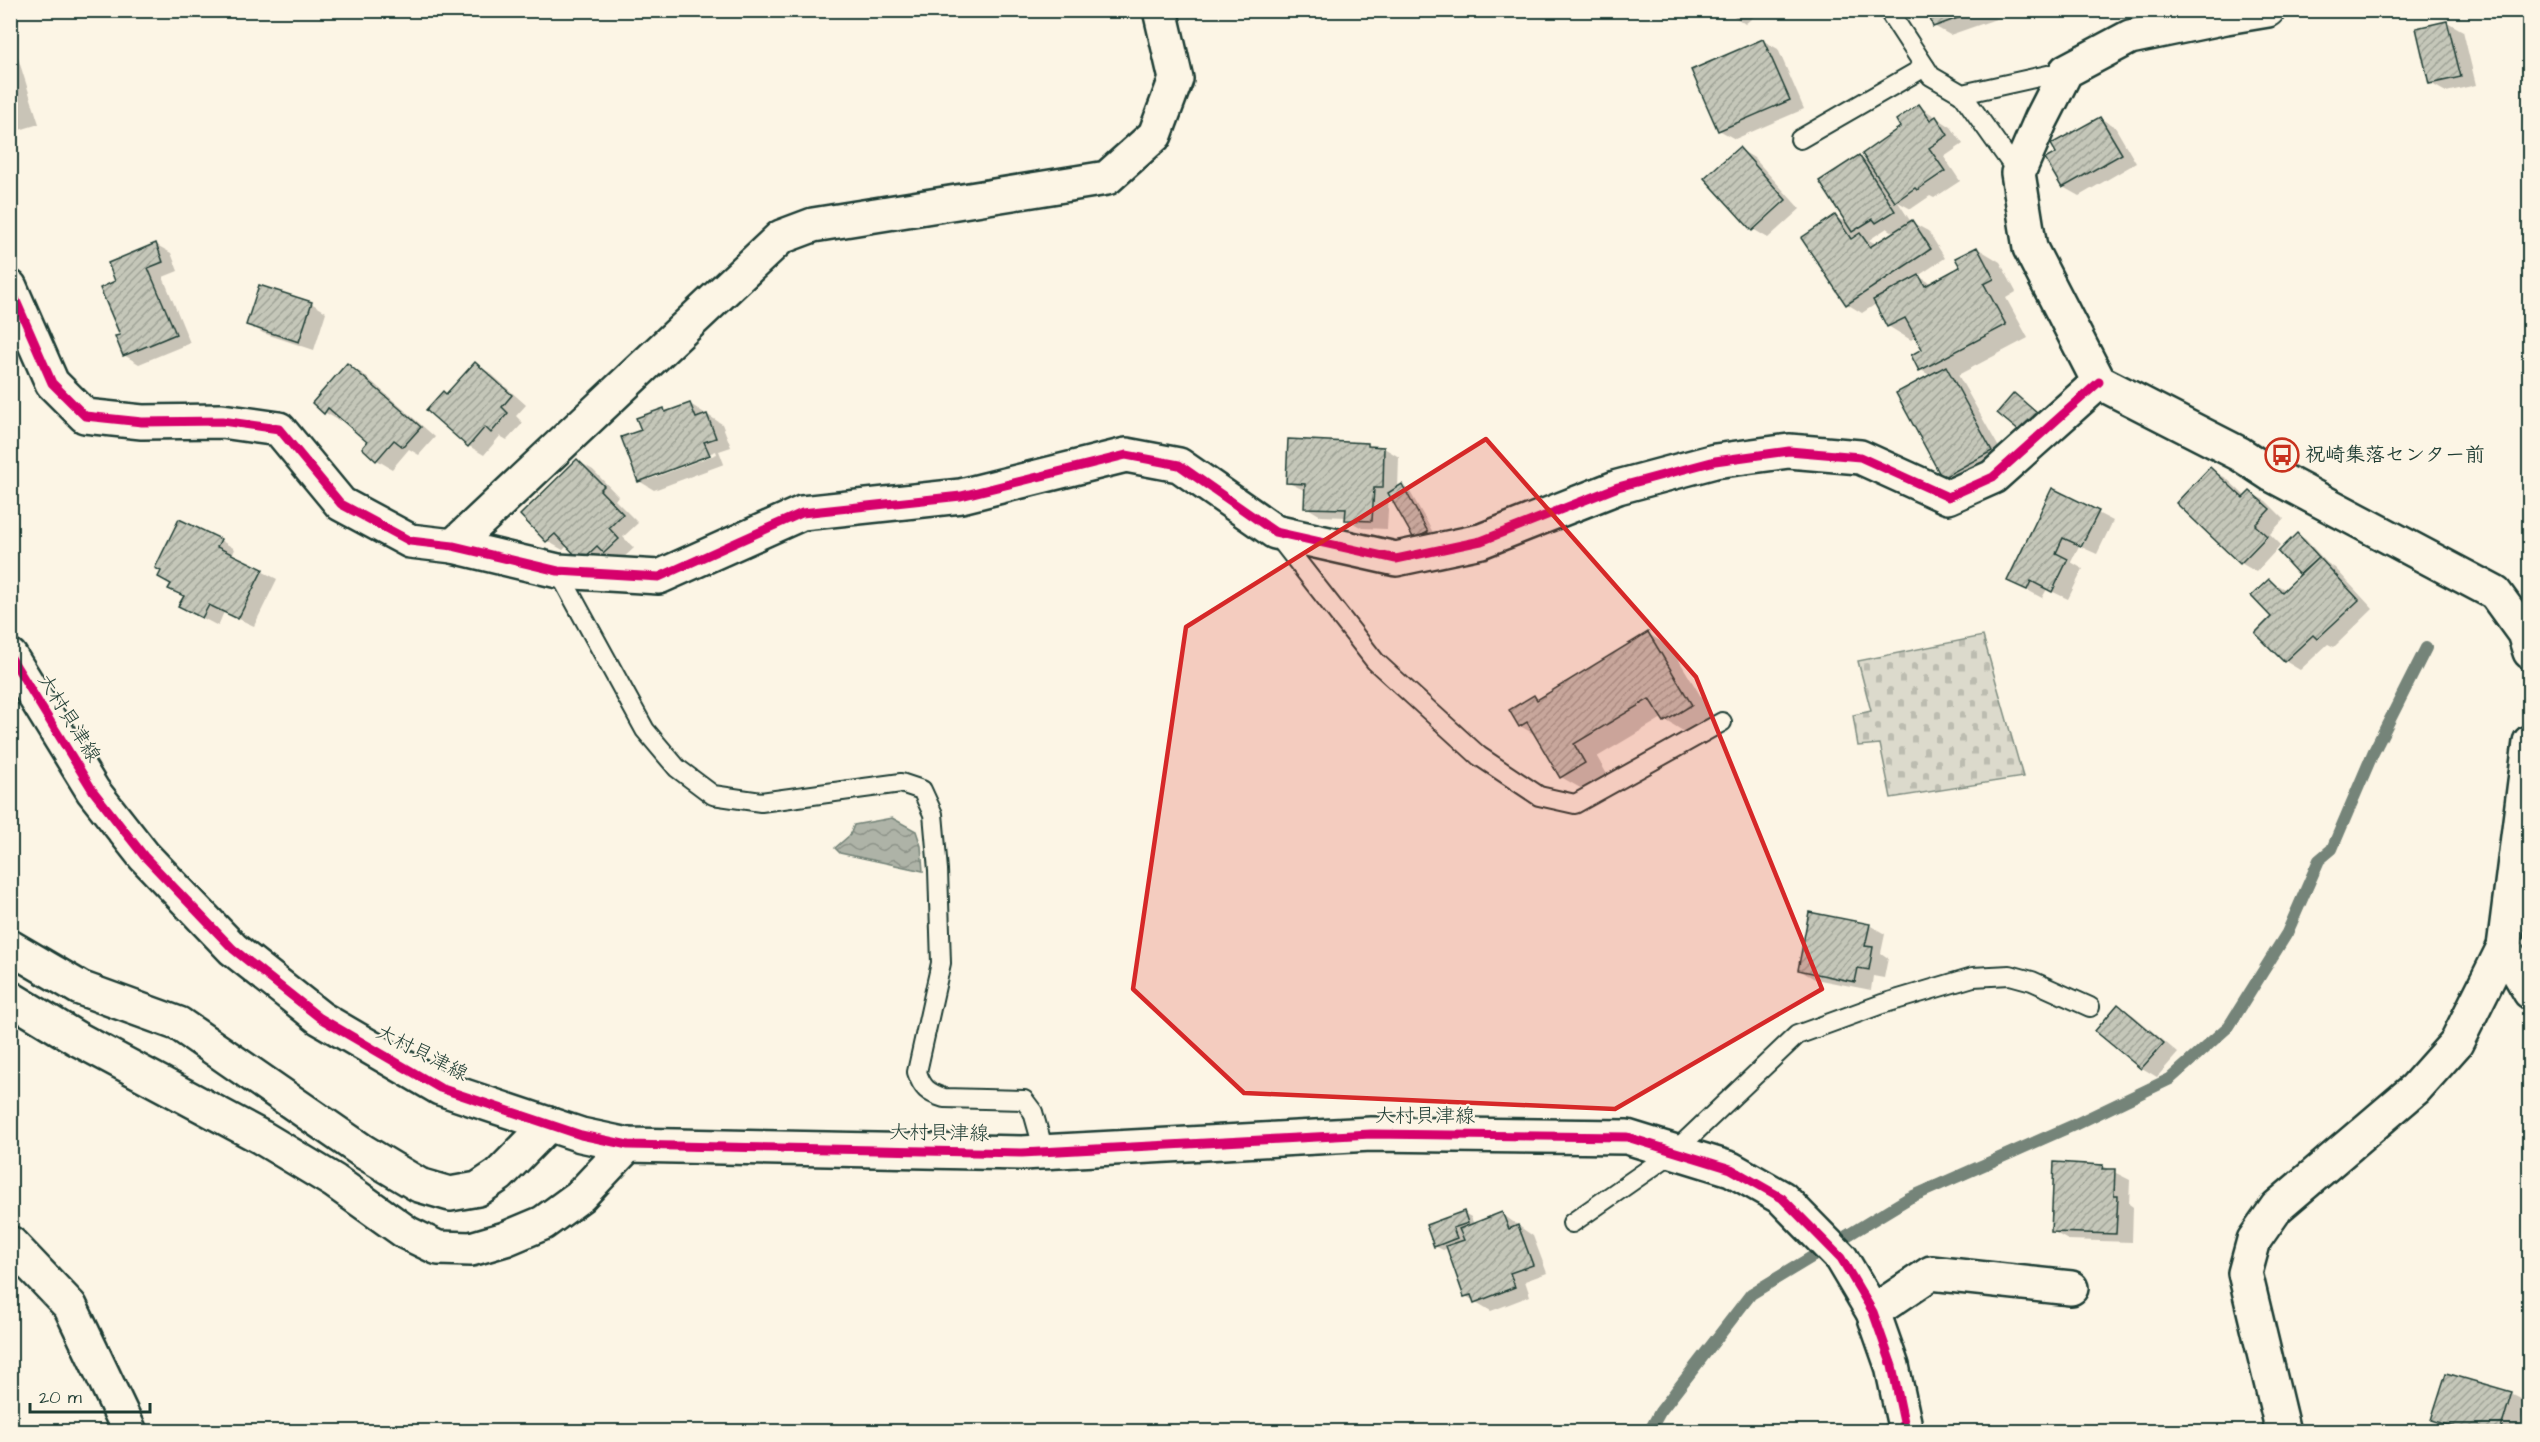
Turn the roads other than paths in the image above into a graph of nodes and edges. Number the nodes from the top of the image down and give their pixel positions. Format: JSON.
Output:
{"nodes":[{"id":1,"x":1160,"y":10,"type":"edge"},
{"id":2,"x":1888,"y":10,"type":"edge"},
{"id":3,"x":2263,"y":11,"type":"edge"},
{"id":4,"x":1925,"y":68,"type":"junction"},
{"id":5,"x":2066,"y":71,"type":"junction"},
{"id":6,"x":1962,"y":94,"type":"junction"},
{"id":7,"x":1800,"y":139,"type":"dead end"},
{"id":8,"x":2018,"y":173,"type":"junction"},
{"id":9,"x":10,"y":287,"type":"edge"},
{"id":10,"x":2099,"y":382,"type":"junction"},
{"id":11,"x":1275,"y":532,"type":"junction"},
{"id":12,"x":453,"y":546,"type":"junction"},
{"id":13,"x":558,"y":571,"type":"junction"},
{"id":14,"x":2529,"y":652,"type":"edge"},
{"id":15,"x":10,"y":656,"type":"edge"},
{"id":16,"x":1722,"y":722,"type":"dead end"},
{"id":17,"x":2529,"y":742,"type":"edge"},
{"id":18,"x":10,"y":947,"type":"edge"},
{"id":19,"x":2504,"y":947,"type":"junction"},
{"id":20,"x":2529,"y":992,"type":"edge"},
{"id":21,"x":10,"y":998,"type":"edge"},
{"id":22,"x":2090,"y":1007,"type":"dead end"},
{"id":23,"x":549,"y":1124,"type":"junction"},
{"id":24,"x":628,"y":1146,"type":"junction"},
{"id":25,"x":1044,"y":1151,"type":"junction"},
{"id":26,"x":1675,"y":1151,"type":"junction"},
{"id":27,"x":1572,"y":1223,"type":"dead end"},
{"id":28,"x":10,"y":1243,"type":"edge"},
{"id":29,"x":2071,"y":1288,"type":"dead end"},
{"id":30,"x":1873,"y":1312,"type":"junction"},
{"id":31,"x":130,"y":1431,"type":"edge"},
{"id":32,"x":1903,"y":1431,"type":"edge"},
{"id":33,"x":2283,"y":1431,"type":"edge"}],
"edges":[{"from":1,"to":12,"type":"street"},
{"from":2,"to":4,"type":"lane"},
{"from":3,"to":5,"type":"street"},
{"from":4,"to":6,"type":"lane"},
{"from":4,"to":7,"type":"lane"},
{"from":5,"to":6,"type":"lane"},
{"from":5,"to":8,"type":"street"},
{"from":6,"to":8,"type":"lane"},
{"from":8,"to":10,"type":"street"},
{"from":9,"to":12,"type":"street"},
{"from":10,"to":11,"type":"street"},
{"from":10,"to":14,"type":"street"},
{"from":11,"to":13,"type":"street"},
{"from":11,"to":16,"type":"lane"},
{"from":12,"to":13,"type":"street"},
{"from":13,"to":25,"type":"lane"},
{"from":15,"to":23,"type":"street","name":"大村貝津線"},
{"from":17,"to":19,"type":"street"},
{"from":18,"to":23,"type":"street"},
{"from":19,"to":20,"type":"street"},
{"from":19,"to":33,"type":"street"},
{"from":21,"to":24,"type":"street"},
{"from":22,"to":26,"type":"lane"},
{"from":23,"to":24,"type":"street","name":"大村貝津線"},
{"from":24,"to":25,"type":"street","name":"大村貝津線"},
{"from":25,"to":26,"type":"street","name":"大村貝津線"},
{"from":26,"to":27,"type":"lane"},
{"from":26,"to":30,"type":"street","name":"大村貝津線"},
{"from":28,"to":31,"type":"street"},
{"from":29,"to":30,"type":"street"},
{"from":30,"to":32,"type":"street","name":"大村貝津線"}]}
